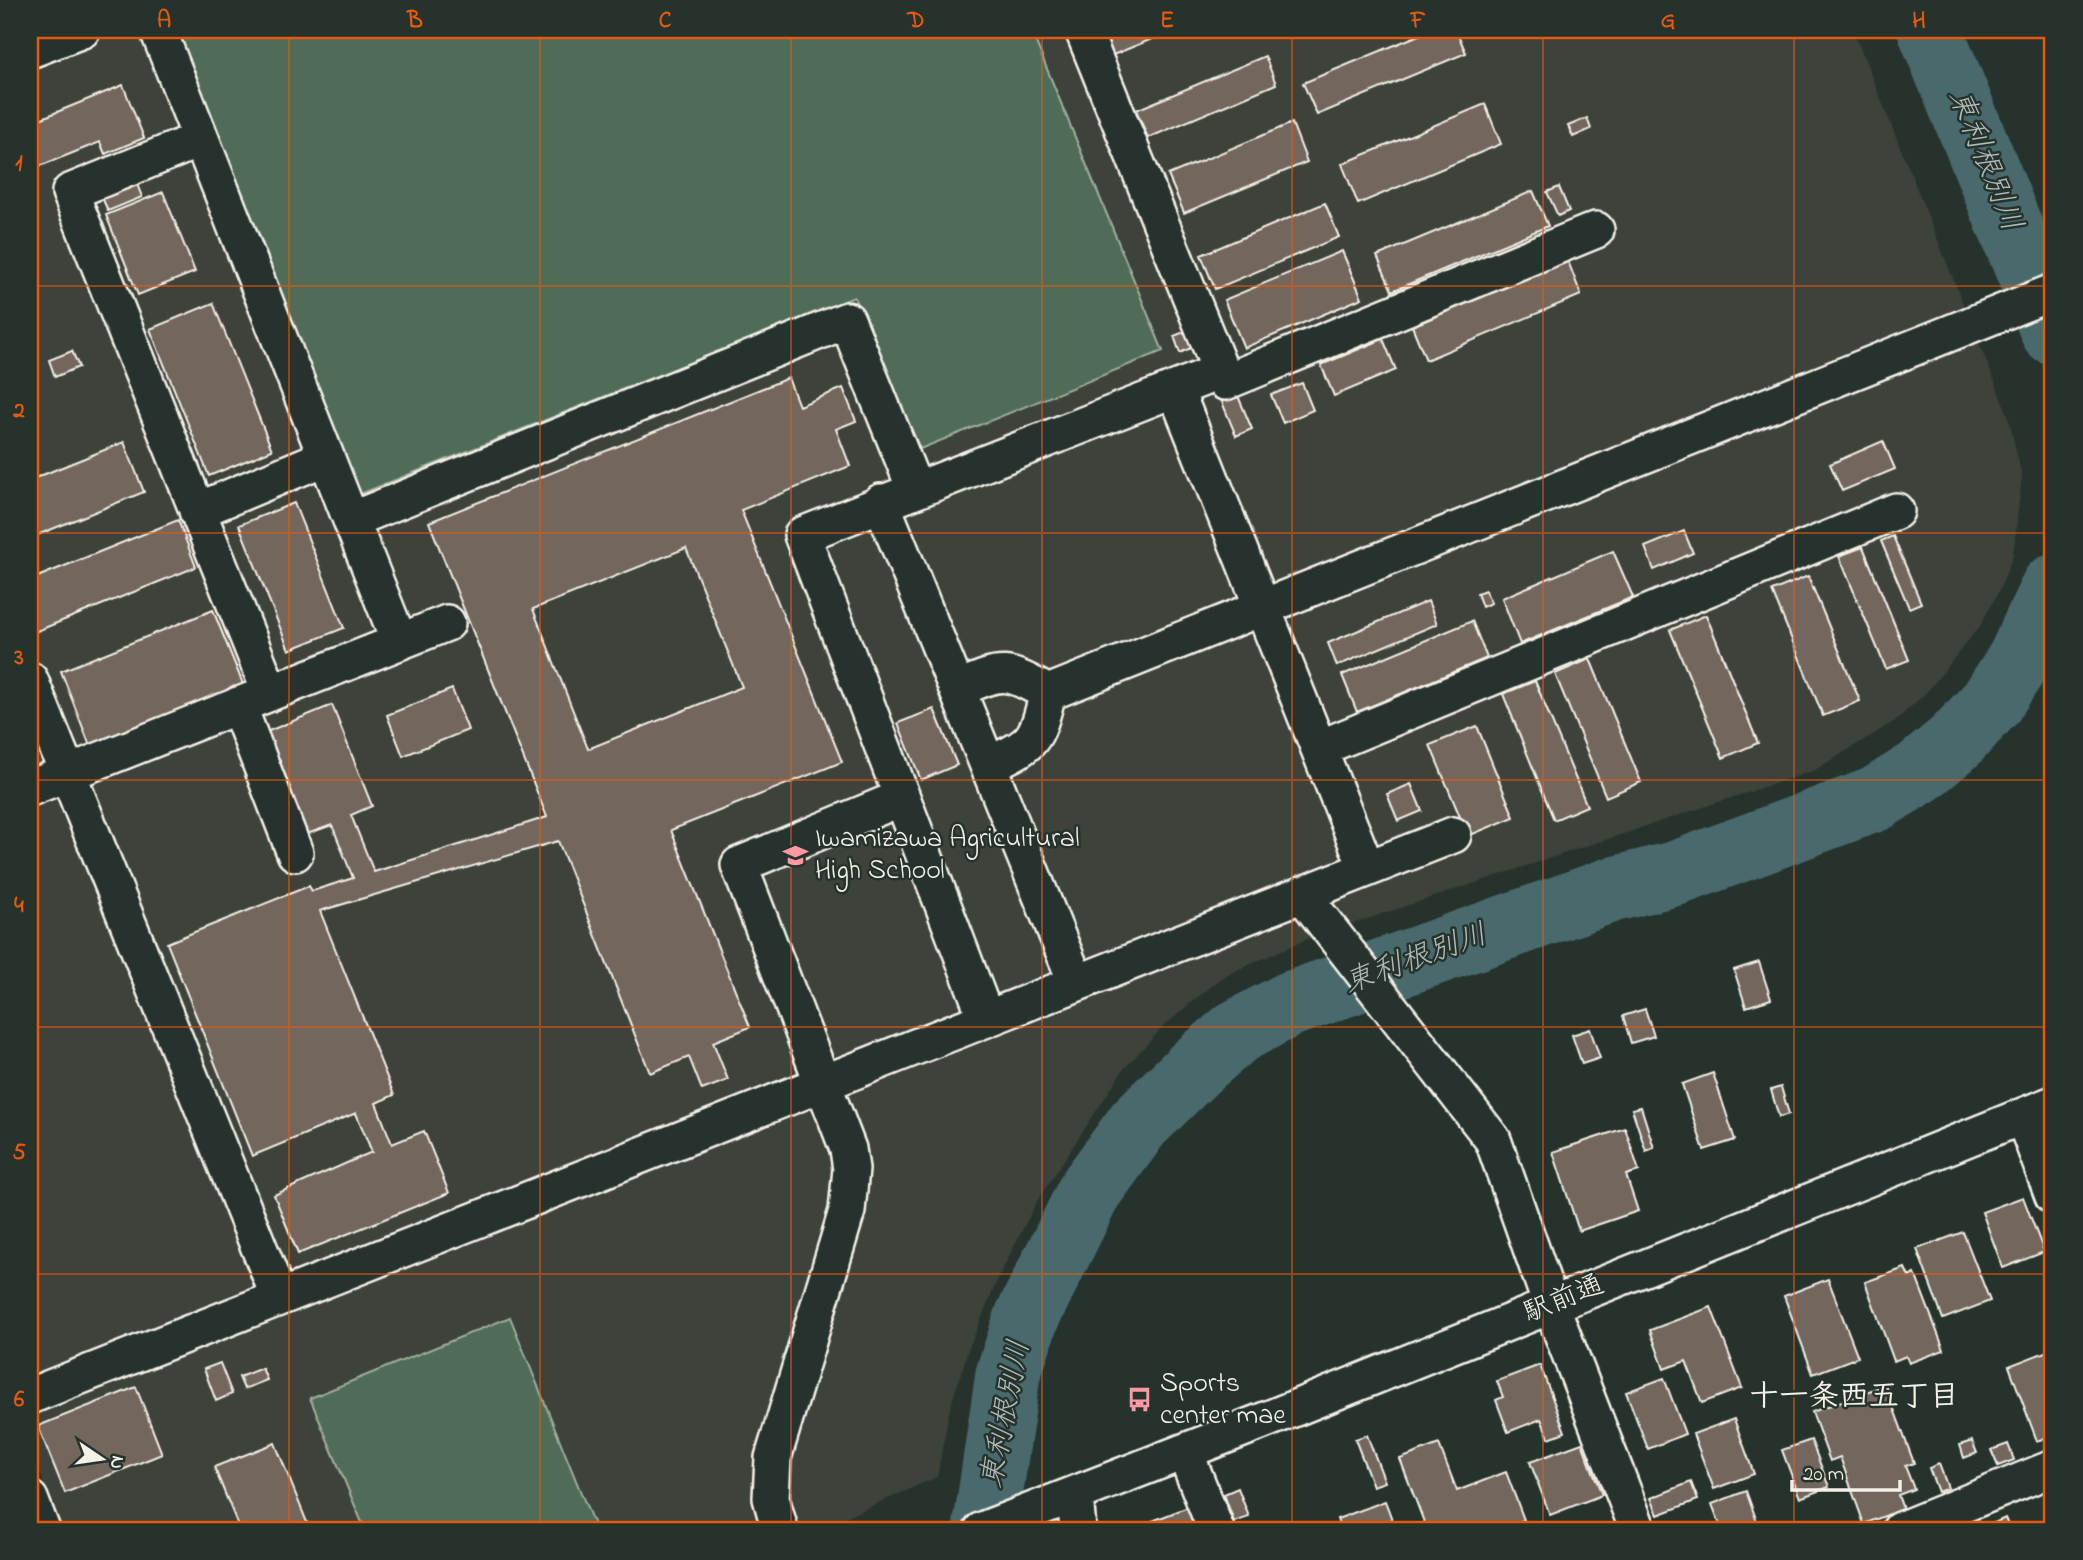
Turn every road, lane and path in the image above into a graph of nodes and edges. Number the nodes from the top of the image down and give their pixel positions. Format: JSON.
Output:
{"nodes":[{"id":1,"x":82,"y":30,"type":"edge"},
{"id":2,"x":158,"y":30,"type":"edge"},
{"id":3,"x":1083,"y":30,"type":"edge"},
{"id":4,"x":30,"y":50,"type":"edge"},
{"id":5,"x":201,"y":139,"type":"junction"},
{"id":6,"x":1596,"y":230,"type":"dead end"},
{"id":7,"x":2053,"y":292,"type":"edge"},
{"id":8,"x":1221,"y":371,"type":"junction"},
{"id":9,"x":1175,"y":389,"type":"junction"},
{"id":10,"x":326,"y":457,"type":"junction"},
{"id":11,"x":915,"y":489,"type":"junction"},
{"id":12,"x":881,"y":502,"type":"junction"},
{"id":13,"x":197,"y":511,"type":"junction"},
{"id":14,"x":1896,"y":511,"type":"dead end"},
{"id":15,"x":351,"y":520,"type":"junction"},
{"id":16,"x":1264,"y":607,"type":"junction"},
{"id":17,"x":447,"y":623,"type":"dead end"},
{"id":18,"x":399,"y":642,"type":"junction"},
{"id":19,"x":30,"y":680,"type":"edge"},
{"id":20,"x":957,"y":689,"type":"junction"},
{"id":21,"x":270,"y":692,"type":"junction"},
{"id":22,"x":1048,"y":693,"type":"junction"},
{"id":23,"x":238,"y":705,"type":"junction"},
{"id":24,"x":1320,"y":748,"type":"junction"},
{"id":25,"x":988,"y":765,"type":"junction"},
{"id":26,"x":67,"y":772,"type":"junction"},
{"id":27,"x":30,"y":788,"type":"edge"},
{"id":28,"x":901,"y":798,"type":"junction"},
{"id":29,"x":1453,"y":835,"type":"dead end"},
{"id":30,"x":295,"y":853,"type":"dead end"},
{"id":31,"x":1367,"y":869,"type":"junction"},
{"id":32,"x":1302,"y":894,"type":"junction"},
{"id":33,"x":1076,"y":982,"type":"junction"},
{"id":34,"x":986,"y":1018,"type":"junction"},
{"id":35,"x":825,"y":1081,"type":"junction"},
{"id":36,"x":2038,"y":1110,"type":"edge"},
{"id":37,"x":2053,"y":1196,"type":"edge"},
{"id":38,"x":279,"y":1297,"type":"junction"},
{"id":39,"x":1551,"y":1305,"type":"junction"},
{"id":40,"x":30,"y":1396,"type":"edge"},
{"id":41,"x":1185,"y":1452,"type":"junction"},
{"id":42,"x":2053,"y":1468,"type":"edge"},
{"id":43,"x":1066,"y":1498,"type":"junction"},
{"id":44,"x":30,"y":1499,"type":"edge"},
{"id":45,"x":42,"y":1530,"type":"edge"},
{"id":46,"x":780,"y":1530,"type":"edge"},
{"id":47,"x":982,"y":1530,"type":"edge"},
{"id":48,"x":1078,"y":1530,"type":"edge"},
{"id":49,"x":1216,"y":1530,"type":"edge"},
{"id":50,"x":1638,"y":1530,"type":"edge"},
{"id":51,"x":1900,"y":1530,"type":"edge"}],
"edges":[{"from":1,"to":4,"type":"street"},
{"from":2,"to":5,"type":"street"},
{"from":3,"to":8,"type":"street"},
{"from":5,"to":10,"type":"street"},
{"from":5,"to":13,"type":"street"},
{"from":6,"to":8,"type":"street"},
{"from":7,"to":16,"type":"street"},
{"from":8,"to":9,"type":"street"},
{"from":9,"to":11,"type":"street"},
{"from":9,"to":16,"type":"street"},
{"from":10,"to":13,"type":"street"},
{"from":10,"to":15,"type":"street"},
{"from":11,"to":12,"type":"street"},
{"from":11,"to":15,"type":"street"},
{"from":12,"to":20,"type":"street"},
{"from":12,"to":28,"type":"street"},
{"from":13,"to":21,"type":"street"},
{"from":14,"to":24,"type":"street"},
{"from":15,"to":18,"type":"street"},
{"from":16,"to":22,"type":"street"},
{"from":16,"to":24,"type":"street"},
{"from":17,"to":18,"type":"street"},
{"from":18,"to":21,"type":"street"},
{"from":19,"to":26,"type":"street"},
{"from":20,"to":22,"type":"street"},
{"from":20,"to":25,"type":"street"},
{"from":21,"to":23,"type":"street"},
{"from":22,"to":25,"type":"street"},
{"from":23,"to":26,"type":"street"},
{"from":23,"to":30,"type":"street"},
{"from":24,"to":31,"type":"street"},
{"from":25,"to":33,"type":"street"},
{"from":26,"to":27,"type":"street"},
{"from":26,"to":38,"type":"street"},
{"from":28,"to":34,"type":"street"},
{"from":28,"to":35,"type":"street"},
{"from":29,"to":31,"type":"street"},
{"from":31,"to":32,"type":"street"},
{"from":32,"to":33,"type":"street"},
{"from":32,"to":39,"type":"street"},
{"from":33,"to":34,"type":"street"},
{"from":34,"to":35,"type":"street"},
{"from":35,"to":38,"type":"street"},
{"from":35,"to":46,"type":"street"},
{"from":36,"to":37,"type":"street"},
{"from":36,"to":39,"type":"street","name":"駅前通"},
{"from":38,"to":40,"type":"street"},
{"from":39,"to":41,"type":"street","name":"駅前通"},
{"from":39,"to":50,"type":"street"},
{"from":41,"to":43,"type":"street","name":"駅前通"},
{"from":41,"to":49,"type":"street"},
{"from":42,"to":51,"type":"street"},
{"from":43,"to":47,"type":"street","name":"駅前通"},
{"from":43,"to":48,"type":"street"},
{"from":44,"to":45,"type":"street"}]}
